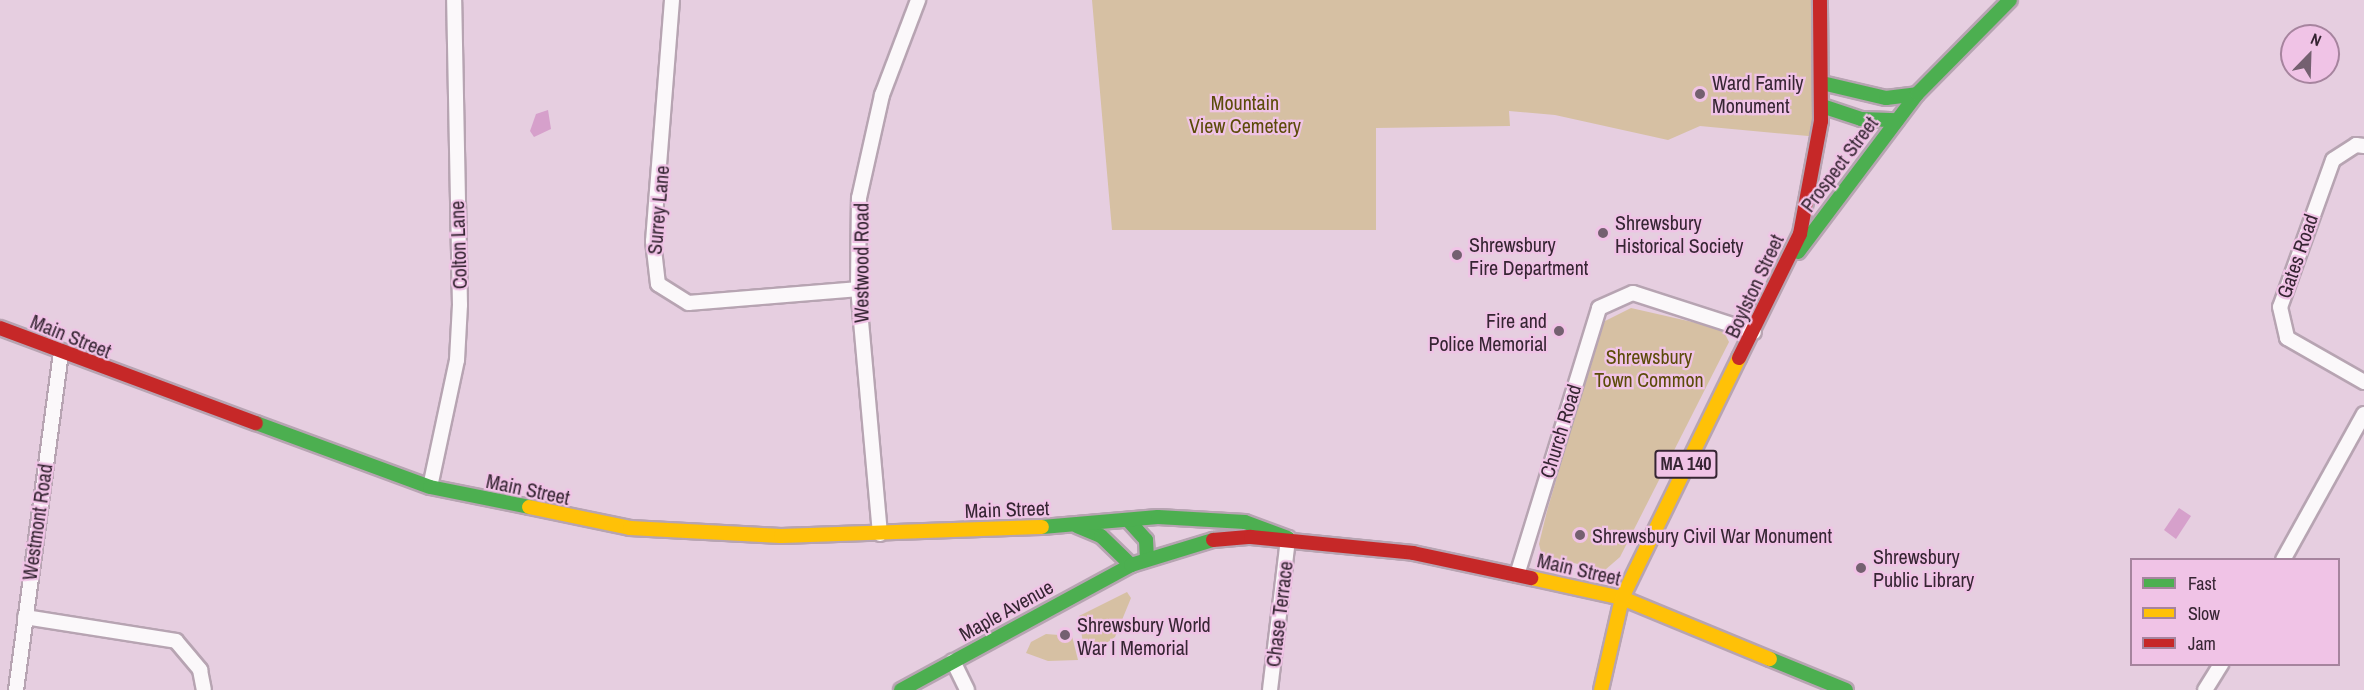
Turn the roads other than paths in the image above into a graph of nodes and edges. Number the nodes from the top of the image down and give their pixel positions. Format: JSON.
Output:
{"nodes":[{"id":1,"x":454,"y":0,"type":"edge"},
{"id":2,"x":672,"y":0,"type":"edge"},
{"id":3,"x":918,"y":0,"type":"edge"},
{"id":4,"x":1820,"y":0,"type":"edge"},
{"id":5,"x":2010,"y":0,"type":"edge"},
{"id":6,"x":1822,"y":83,"type":"junction"},
{"id":7,"x":1917,"y":94,"type":"junction"},
{"id":8,"x":1822,"y":105,"type":"junction"},
{"id":9,"x":1897,"y":120,"type":"junction"},
{"id":10,"x":2364,"y":146,"type":"edge"},
{"id":11,"x":1791,"y":261,"type":"junction"},
{"id":12,"x":858,"y":289,"type":"junction"},
{"id":13,"x":0,"y":328,"type":"edge"},
{"id":14,"x":1754,"y":332,"type":"junction"},
{"id":15,"x":61,"y":354,"type":"junction"},
{"id":16,"x":2364,"y":382,"type":"edge"},
{"id":17,"x":2364,"y":414,"type":"edge"},
{"id":18,"x":430,"y":487,"type":"junction"},
{"id":19,"x":1128,"y":519,"type":"junction"},
{"id":20,"x":1077,"y":526,"type":"junction"},
{"id":21,"x":880,"y":534,"type":"junction"},
{"id":22,"x":1288,"y":538,"type":"junction"},
{"id":23,"x":2284,"y":558,"type":"edge"},
{"id":24,"x":1147,"y":559,"type":"junction"},
{"id":25,"x":1131,"y":566,"type":"junction"},
{"id":26,"x":1516,"y":575,"type":"junction"},
{"id":27,"x":1622,"y":598,"type":"junction"},
{"id":28,"x":25,"y":617,"type":"junction"},
{"id":29,"x":953,"y":661,"type":"junction"},
{"id":30,"x":2220,"y":666,"type":"edge"},
{"id":31,"x":16,"y":690,"type":"edge"},
{"id":32,"x":204,"y":690,"type":"edge"},
{"id":33,"x":901,"y":690,"type":"edge"},
{"id":34,"x":967,"y":690,"type":"edge"},
{"id":35,"x":1270,"y":690,"type":"edge"},
{"id":36,"x":1600,"y":690,"type":"edge"},
{"id":37,"x":1846,"y":690,"type":"edge"},
{"id":38,"x":2205,"y":690,"type":"edge"}],
"edges":[{"from":1,"to":18,"type":"street","name":"Colton Lane"},
{"from":2,"to":12,"type":"street","name":"Surrey Lane"},
{"from":3,"to":12,"type":"street","name":"Westwood Road"},
{"from":4,"to":6,"type":"main road","name":"Boylston Street","number":"MA 140"},
{"from":5,"to":7,"type":"main road","name":"Prospect Street"},
{"from":6,"to":7,"type":"main road","name":"Prospect Street"},
{"from":6,"to":8,"type":"main road","name":"Boylston Street","number":"MA 140"},
{"from":7,"to":9,"type":"main road","name":"Prospect Street"},
{"from":8,"to":9,"type":"main road","name":"Prospect Street"},
{"from":8,"to":11,"type":"main road","name":"Boylston Street","number":"MA 140"},
{"from":9,"to":11,"type":"main road","name":"Prospect Street"},
{"from":10,"to":16,"type":"street","name":"Gates Road"},
{"from":11,"to":14,"type":"main road","name":"Boylston Street","number":"MA 140"},
{"from":12,"to":21,"type":"street","name":"Westwood Road"},
{"from":13,"to":15,"type":"main road","name":"Main Street"},
{"from":14,"to":26,"type":"street","name":"Church Road"},
{"from":14,"to":27,"type":"main road","name":"Boylston Street","number":"MA 140"},
{"from":15,"to":18,"type":"main road","name":"Main Street"},
{"from":15,"to":28,"type":"street","name":"Westmont Road"},
{"from":17,"to":23,"type":"street"},
{"from":18,"to":21,"type":"main road","name":"Main Street"},
{"from":19,"to":20,"type":"main road","name":"Main Street"},
{"from":19,"to":22,"type":"main road","name":"Main Street"},
{"from":19,"to":24,"type":"main road"},
{"from":20,"to":21,"type":"main road","name":"Main Street"},
{"from":20,"to":25,"type":"main road","name":"Main Street"},
{"from":22,"to":24,"type":"main road","name":"Main Street"},
{"from":22,"to":26,"type":"main road","name":"Main Street"},
{"from":22,"to":35,"type":"street","name":"Chase Terrace"},
{"from":24,"to":25,"type":"main road","name":"Main Street"},
{"from":25,"to":29,"type":"main road","name":"Maple Avenue"},
{"from":26,"to":27,"type":"main road","name":"Main Street"},
{"from":27,"to":36,"type":"main road","number":"MA 140"},
{"from":27,"to":37,"type":"main road","name":"Main Street"},
{"from":28,"to":31,"type":"street","name":"Westmont Road"},
{"from":28,"to":32,"type":"street"},
{"from":29,"to":33,"type":"main road","name":"Maple Avenue"},
{"from":29,"to":34,"type":"street"},
{"from":30,"to":38,"type":"street"}]}
